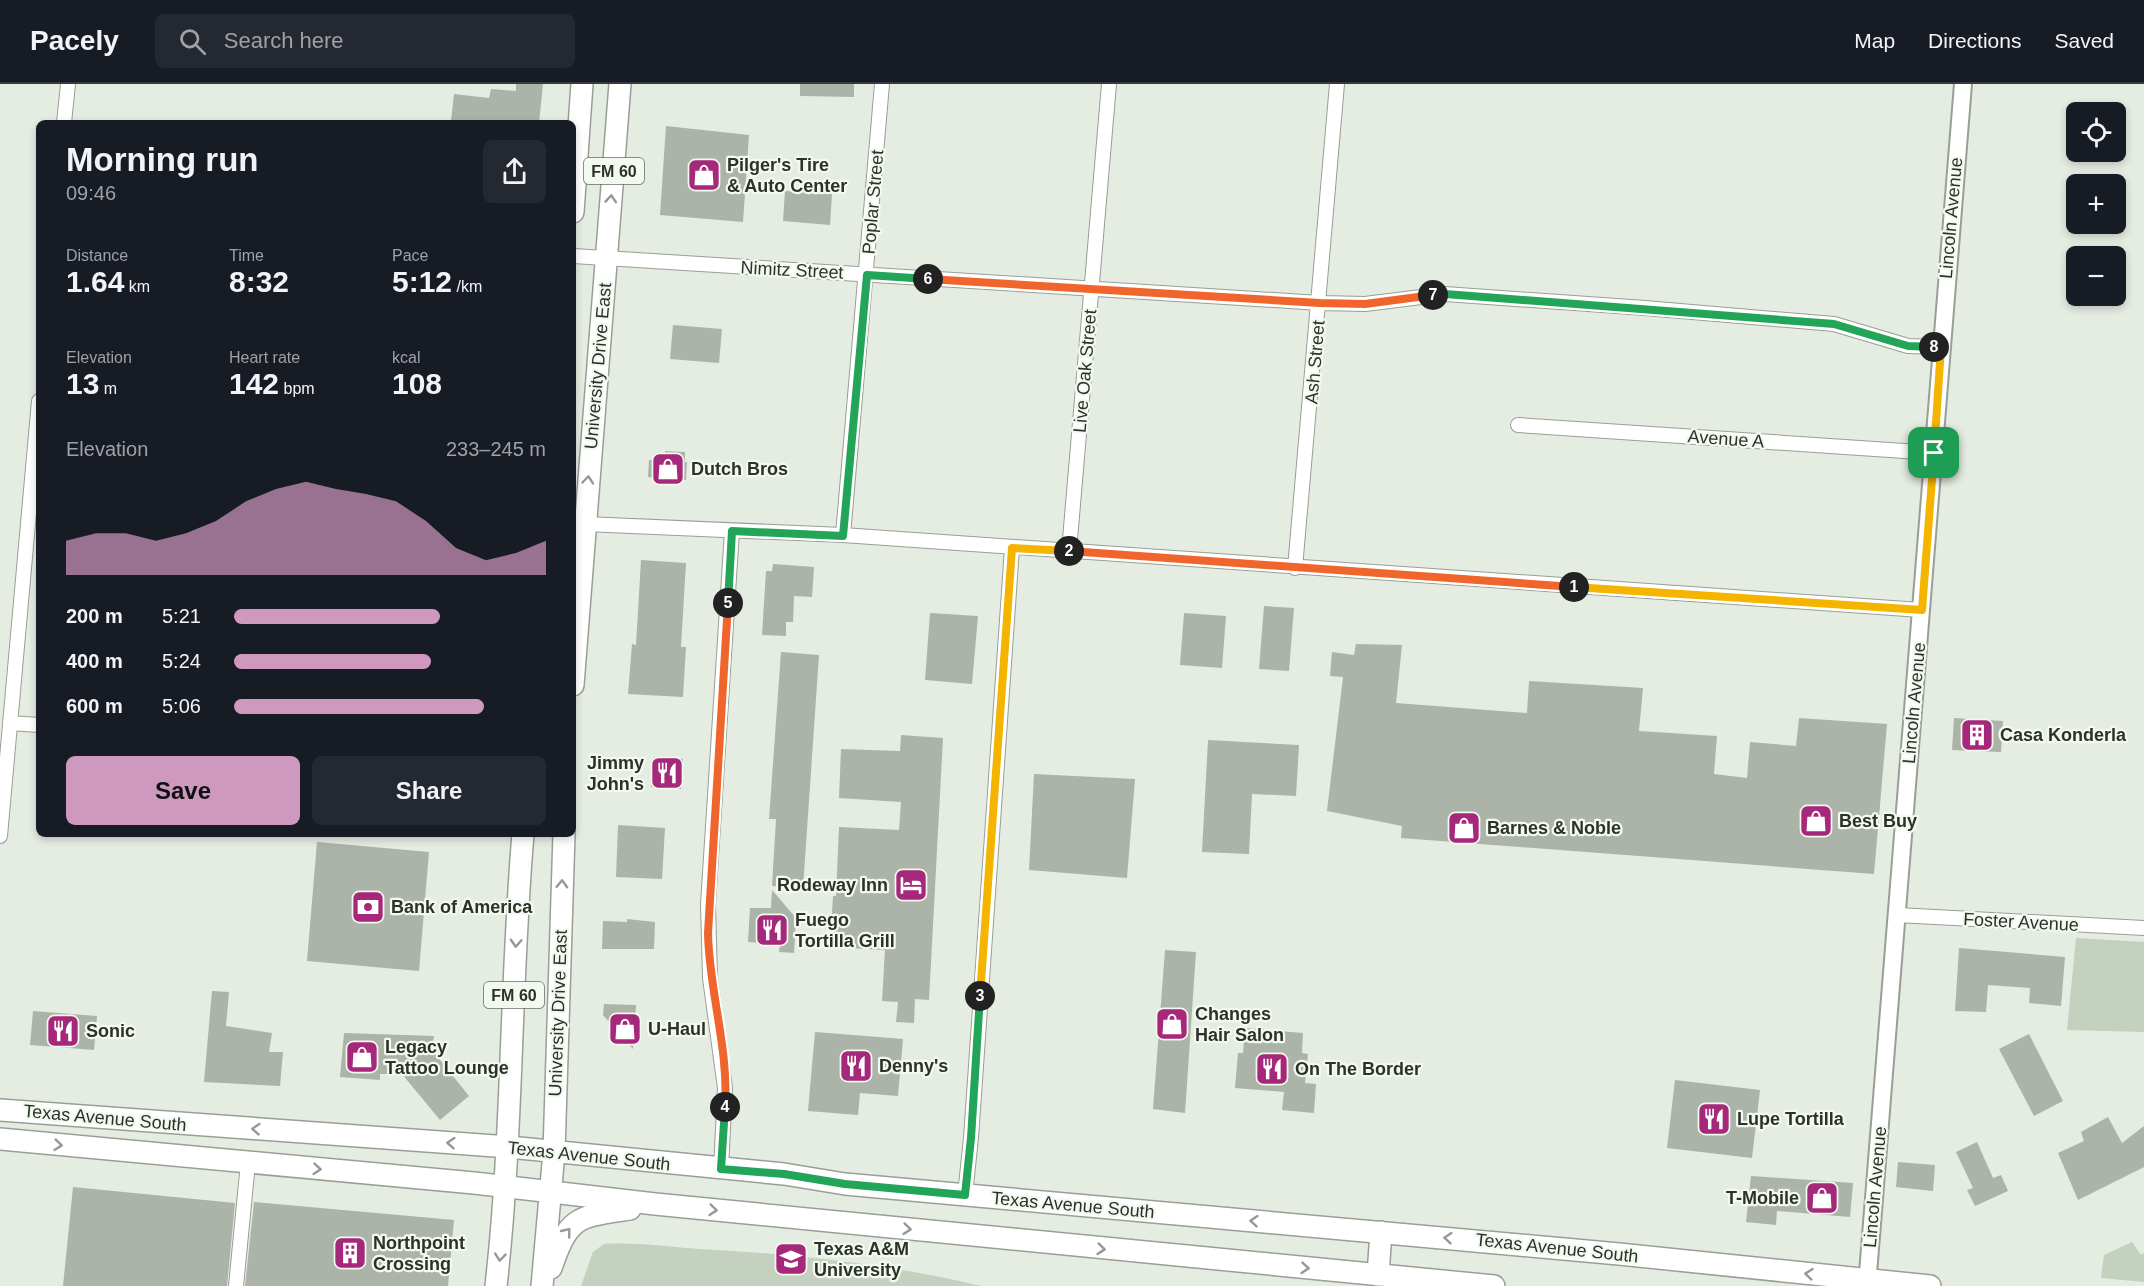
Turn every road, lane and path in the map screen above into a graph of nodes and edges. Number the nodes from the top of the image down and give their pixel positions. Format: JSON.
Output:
{"nodes":[{"id":1,"x":68,"y":84,"type":"edge"},
{"id":2,"x":582,"y":84,"type":"edge"},
{"id":3,"x":620,"y":84,"type":"edge"},
{"id":4,"x":882,"y":84,"type":"edge"},
{"id":5,"x":1109,"y":84,"type":"edge"},
{"id":6,"x":1337,"y":84,"type":"edge"},
{"id":7,"x":1963,"y":84,"type":"edge"},
{"id":8,"x":64,"y":120,"type":"edge"},
{"id":9,"x":576,"y":169,"type":"edge"},
{"id":10,"x":576,"y":256,"type":"edge"},
{"id":11,"x":607,"y":258,"type":"junction"},
{"id":12,"x":867,"y":275,"type":"junction"},
{"id":13,"x":1093,"y":291,"type":"junction"},
{"id":14,"x":1320,"y":303,"type":"junction"},
{"id":15,"x":1941,"y":347,"type":"junction"},
{"id":16,"x":1518,"y":425,"type":"dead end"},
{"id":17,"x":1934,"y":453,"type":"junction"},
{"id":18,"x":36,"y":464,"type":"edge"},
{"id":19,"x":585,"y":524,"type":"junction"},
{"id":20,"x":732,"y":531,"type":"junction"},
{"id":21,"x":843,"y":536,"type":"junction"},
{"id":22,"x":1012,"y":548,"type":"junction"},
{"id":23,"x":1068,"y":551,"type":"junction"},
{"id":24,"x":1295,"y":568,"type":"junction"},
{"id":25,"x":1922,"y":610,"type":"junction"},
{"id":26,"x":576,"y":645,"type":"edge"},
{"id":27,"x":10,"y":723,"type":"junction"},
{"id":28,"x":36,"y":725,"type":"edge"},
{"id":29,"x":0,"y":836,"type":"edge"},
{"id":30,"x":523,"y":837,"type":"edge"},
{"id":31,"x":564,"y":837,"type":"edge"},
{"id":32,"x":1897,"y":915,"type":"junction"},
{"id":33,"x":2144,"y":928,"type":"edge"},
{"id":34,"x":0,"y":1110,"type":"edge"},
{"id":35,"x":0,"y":1139,"type":"edge"},
{"id":36,"x":509,"y":1148,"type":"junction"},
{"id":37,"x":554,"y":1152,"type":"junction"},
{"id":38,"x":248,"y":1163,"type":"junction"},
{"id":39,"x":721,"y":1169,"type":"junction"},
{"id":40,"x":507,"y":1186,"type":"junction"},
{"id":41,"x":550,"y":1192,"type":"junction"},
{"id":42,"x":965,"y":1195,"type":"junction"},
{"id":43,"x":654,"y":1204,"type":"junction"},
{"id":44,"x":1381,"y":1232,"type":"junction"},
{"id":45,"x":1378,"y":1275,"type":"junction"},
{"id":46,"x":1867,"y":1283,"type":"edge"},
{"id":47,"x":236,"y":1286,"type":"edge"},
{"id":48,"x":496,"y":1286,"type":"edge"},
{"id":49,"x":544,"y":1286,"type":"edge"},
{"id":50,"x":1494,"y":1286,"type":"edge"},
{"id":51,"x":1930,"y":1286,"type":"edge"}],
"edges":[{"from":1,"to":8,"type":"street"},
{"from":2,"to":9,"type":"main road","number":"FM 60"},
{"from":11,"to":3,"type":"main road","name":"University Drive East","number":"FM 60","one_way":true},
{"from":4,"to":12,"type":"street","name":"Poplar Street"},
{"from":5,"to":13,"type":"street","name":"Live Oak Street"},
{"from":6,"to":14,"type":"street","name":"Ash Street"},
{"from":7,"to":15,"type":"street","name":"Lincoln Avenue"},
{"from":10,"to":11,"type":"street","name":"Nimitz Street"},
{"from":11,"to":12,"type":"street","name":"Nimitz Street"},
{"from":19,"to":11,"type":"main road","name":"University Drive East","number":"FM 60","one_way":true},
{"from":12,"to":13,"type":"street","name":"Nimitz Street"},
{"from":12,"to":21,"type":"street","name":"Poplar Street"},
{"from":13,"to":14,"type":"street","name":"Nimitz Street"},
{"from":13,"to":23,"type":"street","name":"Live Oak Street"},
{"from":14,"to":15,"type":"street","name":"Nimitz Street"},
{"from":14,"to":24,"type":"street","name":"Ash Street"},
{"from":15,"to":17,"type":"street","name":"Lincoln Avenue"},
{"from":16,"to":17,"type":"street","name":"Avenue A"},
{"from":17,"to":25,"type":"street","name":"Lincoln Avenue"},
{"from":18,"to":27,"type":"street"},
{"from":19,"to":20,"type":"street"},
{"from":19,"to":26,"type":"main road","name":"University Drive East","number":"FM 60"},
{"from":20,"to":21,"type":"street"},
{"from":20,"to":39,"type":"street"},
{"from":21,"to":22,"type":"street"},
{"from":22,"to":23,"type":"street"},
{"from":22,"to":42,"type":"street"},
{"from":23,"to":24,"type":"street"},
{"from":24,"to":25,"type":"street"},
{"from":25,"to":32,"type":"street","name":"Lincoln Avenue"},
{"from":27,"to":28,"type":"street"},
{"from":27,"to":29,"type":"street"},
{"from":30,"to":36,"type":"main road","number":"FM 60","one_way":true},
{"from":37,"to":31,"type":"main road","name":"University Drive East","number":"FM 60","one_way":true},
{"from":32,"to":33,"type":"street","name":"Foster Avenue"},
{"from":32,"to":46,"type":"street","name":"Lincoln Avenue"},
{"from":36,"to":34,"type":"main road","name":"Texas Avenue South","one_way":true},
{"from":35,"to":38,"type":"main road","name":"Texas Avenue South","one_way":true},
{"from":36,"to":37,"type":"main road","name":"Texas Avenue South"},
{"from":36,"to":40,"type":"main road","number":"FM 60"},
{"from":37,"to":39,"type":"main road","name":"Texas Avenue South"},
{"from":37,"to":41,"type":"main road","name":"University Drive East","number":"FM 60"},
{"from":38,"to":40,"type":"main road","name":"Texas Avenue South","one_way":true},
{"from":38,"to":47,"type":"street"},
{"from":39,"to":42,"type":"main road","name":"Texas Avenue South"},
{"from":40,"to":41,"type":"main road","name":"Texas Avenue South"},
{"from":40,"to":48,"type":"main road","number":"FM 60","one_way":true},
{"from":41,"to":43,"type":"main road","name":"Texas Avenue South"},
{"from":41,"to":49,"type":"main road","number":"FM 60"},
{"from":44,"to":42,"type":"main road","name":"Texas Avenue South","one_way":true},
{"from":43,"to":45,"type":"main road","name":"Texas Avenue South","one_way":true},
{"from":49,"to":43,"type":"main road","one_way":true},
{"from":44,"to":45,"type":"main road"},
{"from":46,"to":44,"type":"main road","name":"Texas Avenue South","one_way":true},
{"from":45,"to":50,"type":"main road","name":"Texas Avenue South"},
{"from":46,"to":51,"type":"main road","name":"Texas Avenue South"}]}
